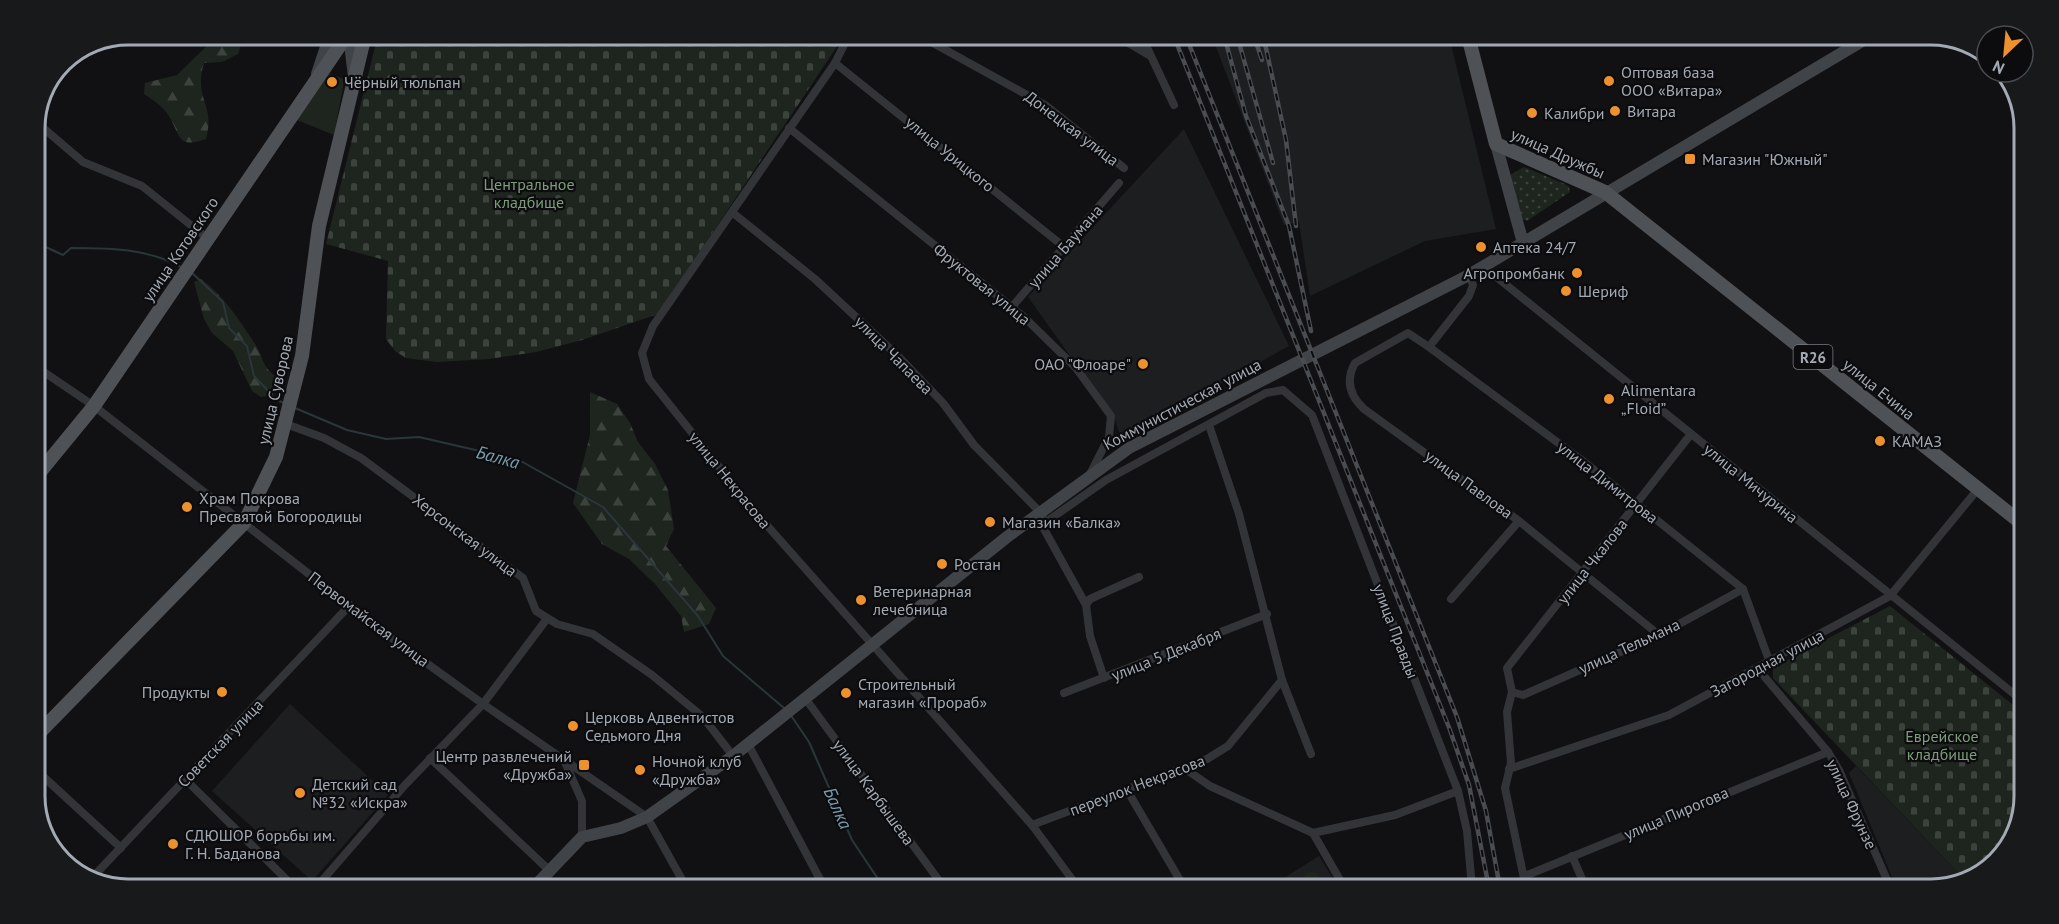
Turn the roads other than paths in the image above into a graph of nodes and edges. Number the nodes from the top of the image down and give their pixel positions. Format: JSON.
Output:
{"nodes":[{"id":1,"x":327,"y":45,"type":"edge"},
{"id":2,"x":341,"y":45,"type":"edge"},
{"id":3,"x":349,"y":45,"type":"edge"},
{"id":4,"x":362,"y":45,"type":"edge"},
{"id":5,"x":844,"y":45,"type":"edge"},
{"id":6,"x":937,"y":45,"type":"edge"},
{"id":7,"x":1132,"y":45,"type":"edge"},
{"id":8,"x":1145,"y":45,"type":"edge"},
{"id":9,"x":1469,"y":45,"type":"edge"},
{"id":10,"x":1855,"y":45,"type":"edge"},
{"id":11,"x":1149,"y":55,"type":"junction"},
{"id":12,"x":835,"y":63,"type":"junction"},
{"id":13,"x":354,"y":78,"type":"junction"},
{"id":14,"x":1174,"y":105,"type":"dead end"},
{"id":15,"x":298,"y":107,"type":"junction"},
{"id":16,"x":789,"y":128,"type":"junction"},
{"id":17,"x":45,"y":130,"type":"edge"},
{"id":18,"x":1496,"y":144,"type":"junction"},
{"id":19,"x":1124,"y":168,"type":"dead end"},
{"id":20,"x":1119,"y":183,"type":"dead end"},
{"id":21,"x":1605,"y":192,"type":"junction"},
{"id":22,"x":733,"y":213,"type":"junction"},
{"id":23,"x":207,"y":238,"type":"junction"},
{"id":24,"x":1523,"y":243,"type":"junction"},
{"id":25,"x":1063,"y":246,"type":"junction"},
{"id":26,"x":1484,"y":267,"type":"junction"},
{"id":27,"x":1469,"y":275,"type":"junction"},
{"id":28,"x":1011,"y":308,"type":"junction"},
{"id":29,"x":1408,"y":333,"type":"joint"},
{"id":30,"x":1429,"y":347,"type":"junction"},
{"id":31,"x":45,"y":373,"type":"edge"},
{"id":32,"x":94,"y":406,"type":"junction"},
{"id":33,"x":286,"y":424,"type":"junction"},
{"id":34,"x":1209,"y":425,"type":"junction"},
{"id":35,"x":1691,"y":434,"type":"junction"},
{"id":36,"x":45,"y":466,"type":"edge"},
{"id":37,"x":1090,"y":474,"type":"junction"},
{"id":38,"x":1978,"y":489,"type":"junction"},
{"id":39,"x":1637,"y":504,"type":"junction"},
{"id":40,"x":1043,"y":517,"type":"junction"},
{"id":41,"x":2014,"y":517,"type":"edge"},
{"id":42,"x":1519,"y":521,"type":"junction"},
{"id":43,"x":244,"y":523,"type":"junction"},
{"id":44,"x":1582,"y":573,"type":"junction"},
{"id":45,"x":1139,"y":577,"type":"dead end"},
{"id":46,"x":1743,"y":589,"type":"junction"},
{"id":47,"x":1890,"y":596,"type":"junction"},
{"id":48,"x":1451,"y":599,"type":"dead end"},
{"id":49,"x":350,"y":604,"type":"junction"},
{"id":50,"x":1086,"y":605,"type":"junction"},
{"id":51,"x":1267,"y":614,"type":"junction"},
{"id":52,"x":546,"y":620,"type":"junction"},
{"id":53,"x":1659,"y":634,"type":"junction"},
{"id":54,"x":873,"y":644,"type":"junction"},
{"id":55,"x":1770,"y":663,"type":"junction"},
{"id":56,"x":1758,"y":669,"type":"junction"},
{"id":57,"x":1104,"y":678,"type":"junction"},
{"id":58,"x":1282,"y":680,"type":"junction"},
{"id":59,"x":1512,"y":692,"type":"junction"},
{"id":60,"x":1064,"y":693,"type":"dead end"},
{"id":61,"x":2014,"y":695,"type":"edge"},
{"id":62,"x":805,"y":698,"type":"junction"},
{"id":63,"x":483,"y":704,"type":"junction"},
{"id":64,"x":45,"y":727,"type":"edge"},
{"id":65,"x":748,"y":744,"type":"junction"},
{"id":66,"x":1828,"y":752,"type":"junction"},
{"id":67,"x":1311,"y":754,"type":"dead end"},
{"id":68,"x":733,"y":756,"type":"junction"},
{"id":69,"x":430,"y":758,"type":"junction"},
{"id":70,"x":564,"y":759,"type":"junction"},
{"id":71,"x":1184,"y":768,"type":"junction"},
{"id":72,"x":1509,"y":769,"type":"junction"},
{"id":73,"x":45,"y":778,"type":"edge"},
{"id":74,"x":184,"y":779,"type":"junction"},
{"id":75,"x":1127,"y":790,"type":"junction"},
{"id":76,"x":1458,"y":791,"type":"junction"},
{"id":77,"x":647,"y":817,"type":"junction"},
{"id":78,"x":1032,"y":825,"type":"junction"},
{"id":79,"x":1313,"y":833,"type":"junction"},
{"id":80,"x":582,"y":837,"type":"junction"},
{"id":81,"x":121,"y":848,"type":"junction"},
{"id":82,"x":1572,"y":856,"type":"junction"},
{"id":83,"x":550,"y":871,"type":"junction"},
{"id":84,"x":97,"y":873,"type":"edge"},
{"id":85,"x":1525,"y":876,"type":"junction"},
{"id":86,"x":286,"y":879,"type":"edge"},
{"id":87,"x":324,"y":879,"type":"edge"},
{"id":88,"x":542,"y":879,"type":"edge"},
{"id":89,"x":682,"y":879,"type":"edge"},
{"id":90,"x":820,"y":879,"type":"edge"},
{"id":91,"x":938,"y":879,"type":"edge"},
{"id":92,"x":1069,"y":879,"type":"edge"},
{"id":93,"x":1180,"y":879,"type":"edge"},
{"id":94,"x":1339,"y":879,"type":"edge"},
{"id":95,"x":1471,"y":879,"type":"edge"},
{"id":96,"x":1525,"y":879,"type":"edge"},
{"id":97,"x":1582,"y":879,"type":"edge"},
{"id":98,"x":1887,"y":879,"type":"edge"}],
"edges":[{"from":1,"to":15,"type":"main road"},
{"from":2,"to":15,"type":"main road","name":"улица Котовского"},
{"from":3,"to":13,"type":"main road"},
{"from":4,"to":13,"type":"main road","name":"улица Суворова"},
{"from":5,"to":12,"type":"street","name":"улица Некрасова"},
{"from":6,"to":19,"type":"street","name":"Донецкая улица"},
{"from":7,"to":11,"type":"street"},
{"from":8,"to":11,"type":"street"},
{"from":9,"to":18,"type":"main road","name":"улица Дружбы"},
{"from":10,"to":21,"type":"main road","name":"Коммунистическая улица"},
{"from":11,"to":14,"type":"street"},
{"from":12,"to":16,"type":"street","name":"улица Некрасова"},
{"from":12,"to":25,"type":"street","name":"улица Урицкого"},
{"from":13,"to":33,"type":"main road","name":"улица Суворова"},
{"from":15,"to":23,"type":"main road","name":"улица Котовского"},
{"from":16,"to":22,"type":"street","name":"улица Некрасова"},
{"from":16,"to":28,"type":"street","name":"Фруктовая улица"},
{"from":17,"to":23,"type":"street"},
{"from":18,"to":21,"type":"main road","name":"улица Дружбы","number":"R26"},
{"from":18,"to":24,"type":"main road","name":"улица Дружбы"},
{"from":20,"to":25,"type":"street","name":"улица Баумана"},
{"from":21,"to":24,"type":"main road","name":"Коммунистическая улица"},
{"from":21,"to":38,"type":"main road","name":"улица Ечина","number":"R26"},
{"from":22,"to":40,"type":"street","name":"улица Чапаева"},
{"from":22,"to":54,"type":"street","name":"улица Некрасова"},
{"from":23,"to":32,"type":"main road","name":"улица Котовского"},
{"from":24,"to":26,"type":"main road","name":"Коммунистическая улица"},
{"from":25,"to":28,"type":"street","name":"улица Баумана"},
{"from":26,"to":27,"type":"main road","name":"Коммунистическая улица"},
{"from":26,"to":35,"type":"street","name":"улица Мичурина"},
{"from":27,"to":30,"type":"street"},
{"from":27,"to":37,"type":"main road","name":"Коммунистическая улица"},
{"from":28,"to":37,"type":"street","name":"Фруктовая улица"},
{"from":29,"to":30,"type":"street","name":"улица Димитрова"},
{"from":29,"to":42,"type":"street","name":"улица Павлова"},
{"from":30,"to":39,"type":"street","name":"улица Димитрова"},
{"from":31,"to":32,"type":"street","name":"Первомайская улица"},
{"from":32,"to":36,"type":"main road","name":"улица Котовского"},
{"from":32,"to":43,"type":"street","name":"Первомайская улица"},
{"from":33,"to":43,"type":"main road","name":"улица Суворова"},
{"from":33,"to":52,"type":"street","name":"Херсонская улица"},
{"from":34,"to":40,"type":"street"},
{"from":34,"to":51,"type":"street"},
{"from":34,"to":76,"type":"street","name":"улица Правды"},
{"from":35,"to":39,"type":"street","name":"улица Чкалова"},
{"from":35,"to":47,"type":"street","name":"улица Мичурина"},
{"from":37,"to":40,"type":"main road","name":"Коммунистическая улица"},
{"from":38,"to":41,"type":"main road","name":"улица Ечина","number":"R26"},
{"from":38,"to":47,"type":"street","name":"Загородная улица"},
{"from":39,"to":44,"type":"street","name":"улица Чкалова"},
{"from":39,"to":46,"type":"street","name":"улица Димитрова"},
{"from":40,"to":50,"type":"street"},
{"from":40,"to":54,"type":"main road","name":"Коммунистическая улица"},
{"from":42,"to":44,"type":"street","name":"улица Павлова"},
{"from":42,"to":48,"type":"street"},
{"from":43,"to":49,"type":"street","name":"Первомайская улица"},
{"from":43,"to":64,"type":"main road","name":"улица Суворова"},
{"from":44,"to":53,"type":"street","name":"улица Павлова"},
{"from":44,"to":59,"type":"street","name":"улица Чкалова"},
{"from":45,"to":50,"type":"street"},
{"from":46,"to":53,"type":"street","name":"улица Тельмана"},
{"from":46,"to":55,"type":"street"},
{"from":47,"to":55,"type":"street","name":"Загородная улица"},
{"from":47,"to":61,"type":"street","name":"улица Мичурина"},
{"from":49,"to":63,"type":"street","name":"Первомайская улица"},
{"from":49,"to":74,"type":"street","name":"Советская улица"},
{"from":50,"to":57,"type":"street"},
{"from":51,"to":57,"type":"street","name":"улица 5 Декабря"},
{"from":51,"to":58,"type":"street"},
{"from":52,"to":63,"type":"street"},
{"from":52,"to":68,"type":"street"},
{"from":53,"to":59,"type":"street","name":"улица Тельмана"},
{"from":54,"to":62,"type":"main road","name":"Коммунистическая улица"},
{"from":54,"to":78,"type":"street","name":"улица Некрасова"},
{"from":55,"to":56,"type":"street","name":"Загородная улица"},
{"from":56,"to":66,"type":"street","name":"улица Фрунзе"},
{"from":56,"to":72,"type":"street","name":"Загородная улица"},
{"from":57,"to":60,"type":"street","name":"улица 5 Декабря"},
{"from":58,"to":67,"type":"street"},
{"from":58,"to":71,"type":"street","name":"переулок Некрасова"},
{"from":59,"to":72,"type":"street"},
{"from":62,"to":65,"type":"main road","name":"Коммунистическая улица"},
{"from":62,"to":91,"type":"street","name":"улица Карбышева"},
{"from":63,"to":69,"type":"street"},
{"from":63,"to":70,"type":"street","name":"Первомайская улица"},
{"from":65,"to":68,"type":"main road","name":"Коммунистическая улица"},
{"from":65,"to":90,"type":"street"},
{"from":66,"to":82,"type":"street","name":"улица Пирогова"},
{"from":66,"to":98,"type":"street","name":"улица Фрунзе"},
{"from":68,"to":77,"type":"main road","name":"Коммунистическая улица"},
{"from":69,"to":83,"type":"street"},
{"from":69,"to":87,"type":"street"},
{"from":70,"to":77,"type":"street","name":"Первомайская улица"},
{"from":70,"to":80,"type":"street"},
{"from":71,"to":75,"type":"street","name":"переулок Некрасова"},
{"from":71,"to":79,"type":"street"},
{"from":72,"to":85,"type":"street"},
{"from":73,"to":81,"type":"street"},
{"from":74,"to":81,"type":"street","name":"Советская улица"},
{"from":74,"to":86,"type":"street"},
{"from":75,"to":78,"type":"street","name":"переулок Некрасова"},
{"from":75,"to":93,"type":"street"},
{"from":76,"to":79,"type":"street"},
{"from":76,"to":95,"type":"street","name":"улица Правды"},
{"from":77,"to":80,"type":"main road","name":"Коммунистическая улица"},
{"from":77,"to":89,"type":"street","name":"Первомайская улица"},
{"from":78,"to":92,"type":"street","name":"улица Некрасова"},
{"from":79,"to":94,"type":"street"},
{"from":80,"to":83,"type":"main road"},
{"from":81,"to":84,"type":"street","name":"Советская улица"},
{"from":82,"to":85,"type":"street","name":"улица Пирогова"},
{"from":82,"to":97,"type":"street"},
{"from":83,"to":88,"type":"main road"},
{"from":85,"to":96,"type":"street"}]}
